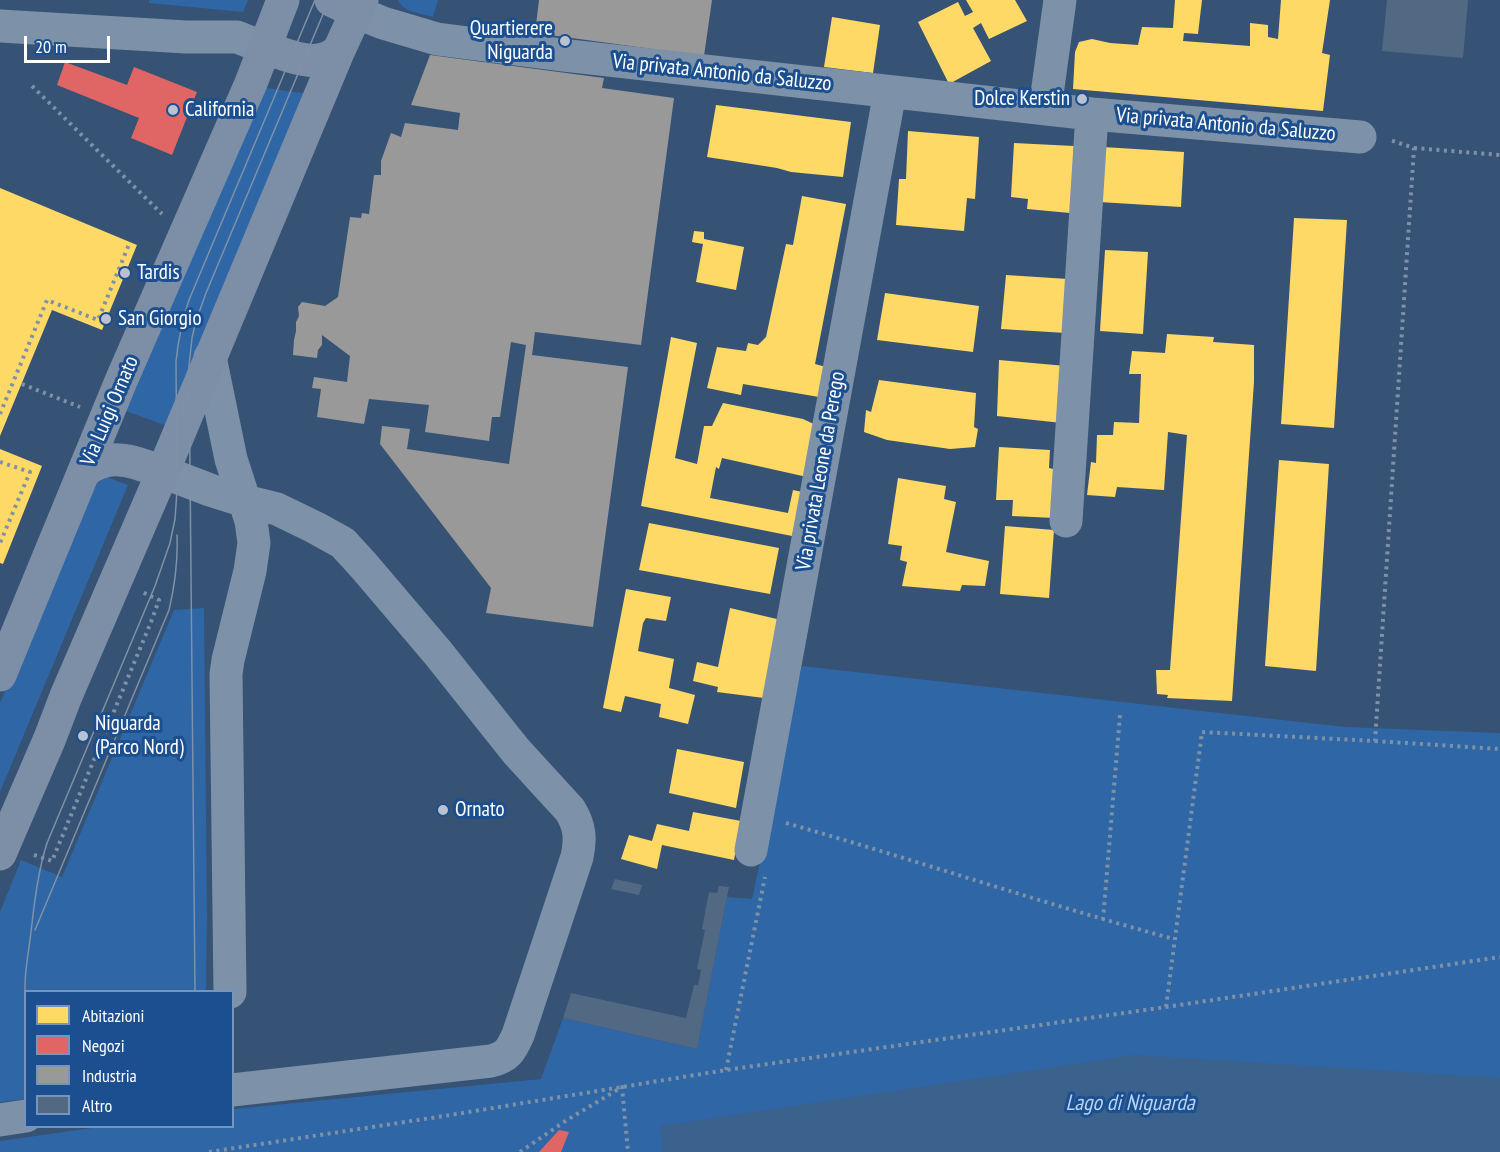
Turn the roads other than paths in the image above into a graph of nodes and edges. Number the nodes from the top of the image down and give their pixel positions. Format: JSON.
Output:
{"nodes":[{"id":1,"x":283,"y":0,"type":"edge"},
{"id":2,"x":1060,"y":0,"type":"edge"},
{"id":3,"x":350,"y":4,"type":"edge"},
{"id":4,"x":0,"y":26,"type":"edge"},
{"id":5,"x":265,"y":48,"type":"junction"},
{"id":6,"x":339,"y":50,"type":"junction"},
{"id":7,"x":890,"y":92,"type":"junction"},
{"id":8,"x":1045,"y":109,"type":"junction"},
{"id":9,"x":1092,"y":114,"type":"junction"},
{"id":10,"x":1360,"y":137,"type":"road end"},
{"id":11,"x":210,"y":357,"type":"junction"},
{"id":12,"x":83,"y":473,"type":"junction"},
{"id":13,"x":176,"y":477,"type":"junction"},
{"id":14,"x":245,"y":501,"type":"junction"},
{"id":15,"x":1066,"y":521,"type":"dead end"},
{"id":16,"x":0,"y":675,"type":"edge"},
{"id":17,"x":0,"y":854,"type":"edge"},
{"id":18,"x":758,"y":863,"type":"road end"},
{"id":19,"x":230,"y":990,"type":"edge"},
{"id":20,"x":234,"y":1090,"type":"edge"},
{"id":21,"x":24,"y":1116,"type":"edge"},
{"id":22,"x":0,"y":1120,"type":"edge"}],
"edges":[{"from":1,"to":5,"type":"main road","name":"Via Luigi Ornato"},
{"from":2,"to":8,"type":"street"},
{"from":3,"to":6,"type":"main road"},
{"from":3,"to":7,"type":"street","name":"Via privata Antonio da Saluzzo"},
{"from":4,"to":5,"type":"street"},
{"from":5,"to":6,"type":"main road"},
{"from":5,"to":12,"type":"main road","name":"Via Luigi Ornato"},
{"from":6,"to":11,"type":"main road"},
{"from":7,"to":8,"type":"street","name":"Via privata Antonio da Saluzzo"},
{"from":7,"to":18,"type":"street","name":"Via privata Leone da Perego"},
{"from":8,"to":9,"type":"street","name":"Via privata Antonio da Saluzzo"},
{"from":9,"to":10,"type":"street","name":"Via privata Antonio da Saluzzo"},
{"from":9,"to":15,"type":"street","name":"Via privata Antonio da Saluzzo"},
{"from":11,"to":13,"type":"main road"},
{"from":11,"to":14,"type":"street"},
{"from":12,"to":13,"type":"main road"},
{"from":12,"to":16,"type":"main road","name":"Via Luigi Ornato"},
{"from":13,"to":14,"type":"street"},
{"from":13,"to":17,"type":"main road"},
{"from":14,"to":19,"type":"street"},
{"from":14,"to":20,"type":"street"},
{"from":21,"to":22,"type":"street"}]}
